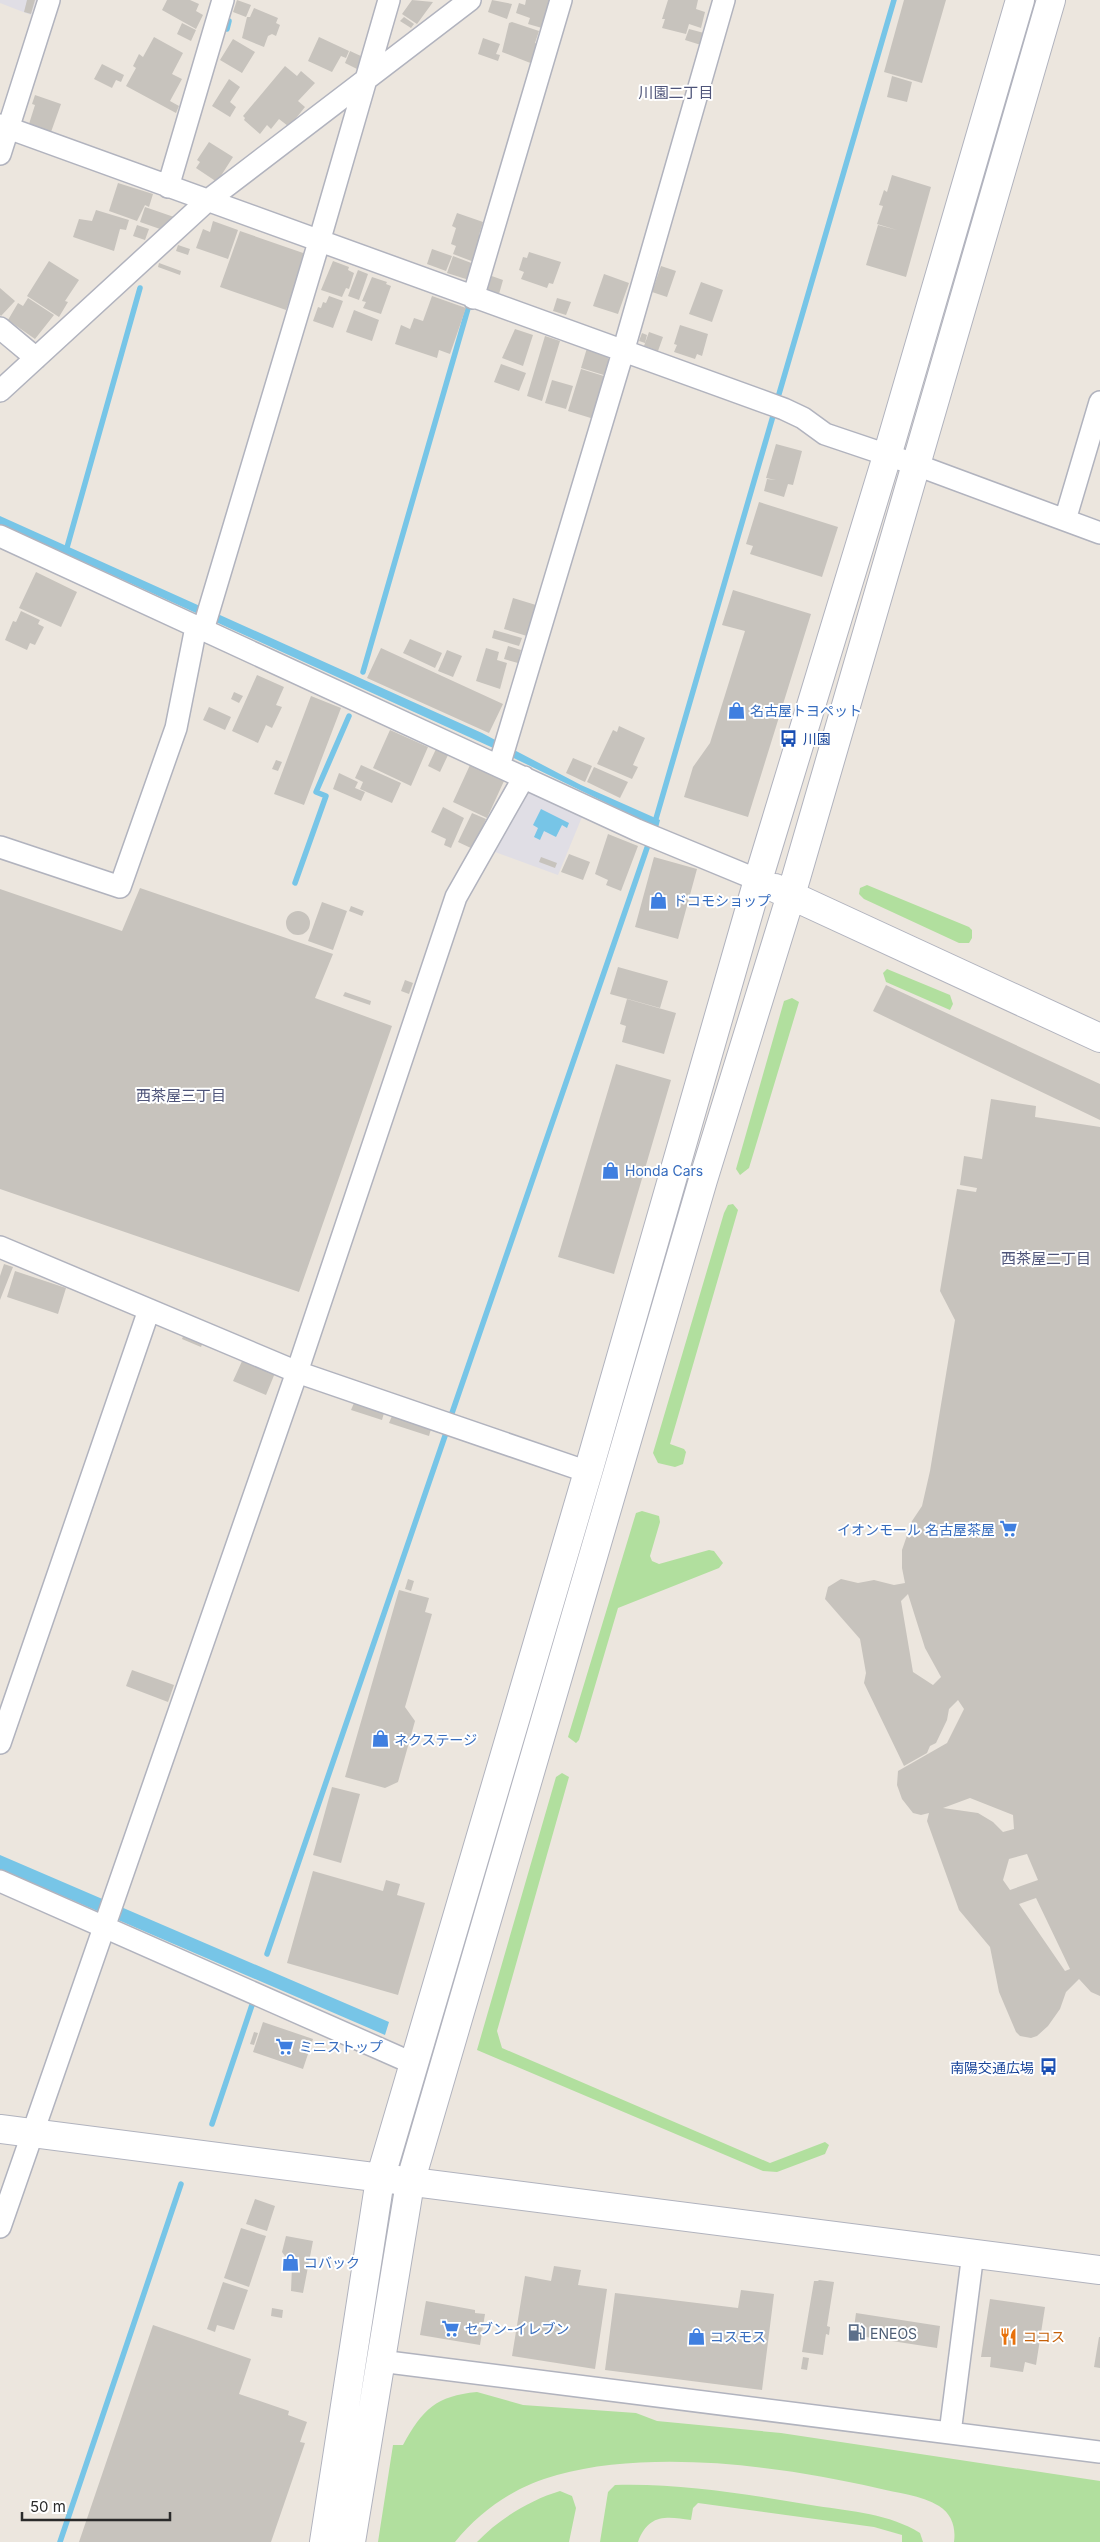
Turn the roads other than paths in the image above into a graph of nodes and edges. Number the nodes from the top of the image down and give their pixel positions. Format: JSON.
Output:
{"nodes":[{"id":1,"x":49,"y":0,"type":"edge"},
{"id":2,"x":223,"y":0,"type":"edge"},
{"id":3,"x":389,"y":0,"type":"edge"},
{"id":4,"x":470,"y":0,"type":"edge"},
{"id":5,"x":561,"y":0,"type":"edge"},
{"id":6,"x":724,"y":0,"type":"edge"},
{"id":7,"x":1020,"y":0,"type":"edge"},
{"id":8,"x":1051,"y":0,"type":"edge"},
{"id":9,"x":366,"y":78,"type":"junction"},
{"id":10,"x":5,"y":127,"type":"edge"},
{"id":11,"x":0,"y":154,"type":"edge"},
{"id":12,"x":168,"y":187,"type":"junction"},
{"id":13,"x":207,"y":201,"type":"junction"},
{"id":14,"x":320,"y":242,"type":"junction"},
{"id":15,"x":473,"y":298,"type":"junction"},
{"id":16,"x":0,"y":328,"type":"edge"},
{"id":17,"x":623,"y":352,"type":"junction"},
{"id":18,"x":36,"y":358,"type":"junction"},
{"id":19,"x":0,"y":391,"type":"edge"},
{"id":20,"x":1100,"y":402,"type":"edge"},
{"id":21,"x":887,"y":456,"type":"junction"},
{"id":22,"x":914,"y":464,"type":"junction"},
{"id":23,"x":1066,"y":520,"type":"junction"},
{"id":24,"x":1100,"y":533,"type":"edge"},
{"id":25,"x":0,"y":536,"type":"edge"},
{"id":26,"x":203,"y":622,"type":"junction"},
{"id":27,"x":502,"y":755,"type":"junction"},
{"id":28,"x":524,"y":777,"type":"junction"},
{"id":29,"x":0,"y":848,"type":"edge"},
{"id":30,"x":758,"y":880,"type":"junction"},
{"id":31,"x":791,"y":895,"type":"junction"},
{"id":32,"x":1100,"y":1038,"type":"edge"},
{"id":33,"x":0,"y":1247,"type":"edge"},
{"id":34,"x":149,"y":1310,"type":"junction"},
{"id":35,"x":297,"y":1372,"type":"junction"},
{"id":36,"x":588,"y":1472,"type":"junction"},
{"id":37,"x":0,"y":1743,"type":"edge"},
{"id":38,"x":0,"y":1881,"type":"edge"},
{"id":39,"x":107,"y":1924,"type":"junction"},
{"id":40,"x":412,"y":2063,"type":"junction"},
{"id":41,"x":0,"y":2129,"type":"edge"},
{"id":42,"x":32,"y":2133,"type":"junction"},
{"id":43,"x":380,"y":2179,"type":"junction"},
{"id":44,"x":410,"y":2183,"type":"junction"},
{"id":45,"x":0,"y":2227,"type":"edge"},
{"id":46,"x":973,"y":2253,"type":"junction"},
{"id":47,"x":1100,"y":2270,"type":"edge"},
{"id":48,"x":380,"y":2361,"type":"junction"},
{"id":49,"x":950,"y":2433,"type":"junction"},
{"id":50,"x":1100,"y":2452,"type":"edge"},
{"id":51,"x":324,"y":2542,"type":"edge"},
{"id":52,"x":351,"y":2542,"type":"edge"}],
"edges":[{"from":1,"to":10,"type":"street"},
{"from":2,"to":12,"type":"street"},
{"from":3,"to":9,"type":"street"},
{"from":4,"to":9,"type":"street"},
{"from":5,"to":15,"type":"street"},
{"from":6,"to":17,"type":"street"},
{"from":7,"to":21,"type":"street"},
{"from":8,"to":22,"type":"street"},
{"from":9,"to":13,"type":"street"},
{"from":9,"to":14,"type":"street"},
{"from":10,"to":11,"type":"street"},
{"from":10,"to":12,"type":"street"},
{"from":12,"to":13,"type":"street"},
{"from":13,"to":14,"type":"street"},
{"from":13,"to":18,"type":"street"},
{"from":14,"to":15,"type":"street"},
{"from":14,"to":26,"type":"street"},
{"from":15,"to":17,"type":"street"},
{"from":16,"to":18,"type":"street"},
{"from":17,"to":21,"type":"street"},
{"from":17,"to":27,"type":"street"},
{"from":18,"to":19,"type":"street"},
{"from":20,"to":23,"type":"street"},
{"from":21,"to":22,"type":"street"},
{"from":21,"to":30,"type":"street"},
{"from":22,"to":23,"type":"street"},
{"from":22,"to":31,"type":"street"},
{"from":23,"to":24,"type":"street"},
{"from":25,"to":26,"type":"street"},
{"from":26,"to":27,"type":"street"},
{"from":26,"to":29,"type":"street"},
{"from":27,"to":28,"type":"street"},
{"from":28,"to":30,"type":"street"},
{"from":28,"to":35,"type":"street"},
{"from":30,"to":31,"type":"street"},
{"from":30,"to":36,"type":"street"},
{"from":31,"to":32,"type":"street"},
{"from":31,"to":44,"type":"street"},
{"from":33,"to":34,"type":"street"},
{"from":34,"to":35,"type":"street"},
{"from":34,"to":37,"type":"street"},
{"from":35,"to":36,"type":"street"},
{"from":35,"to":39,"type":"street"},
{"from":36,"to":40,"type":"street"},
{"from":38,"to":39,"type":"street"},
{"from":39,"to":40,"type":"street"},
{"from":39,"to":42,"type":"street"},
{"from":40,"to":43,"type":"street"},
{"from":41,"to":42,"type":"street"},
{"from":42,"to":43,"type":"street"},
{"from":42,"to":45,"type":"street"},
{"from":43,"to":44,"type":"street"},
{"from":43,"to":51,"type":"street"},
{"from":44,"to":46,"type":"street"},
{"from":44,"to":48,"type":"street"},
{"from":46,"to":47,"type":"street"},
{"from":46,"to":49,"type":"street"},
{"from":48,"to":49,"type":"street"},
{"from":48,"to":52,"type":"street"},
{"from":49,"to":50,"type":"street"}]}
